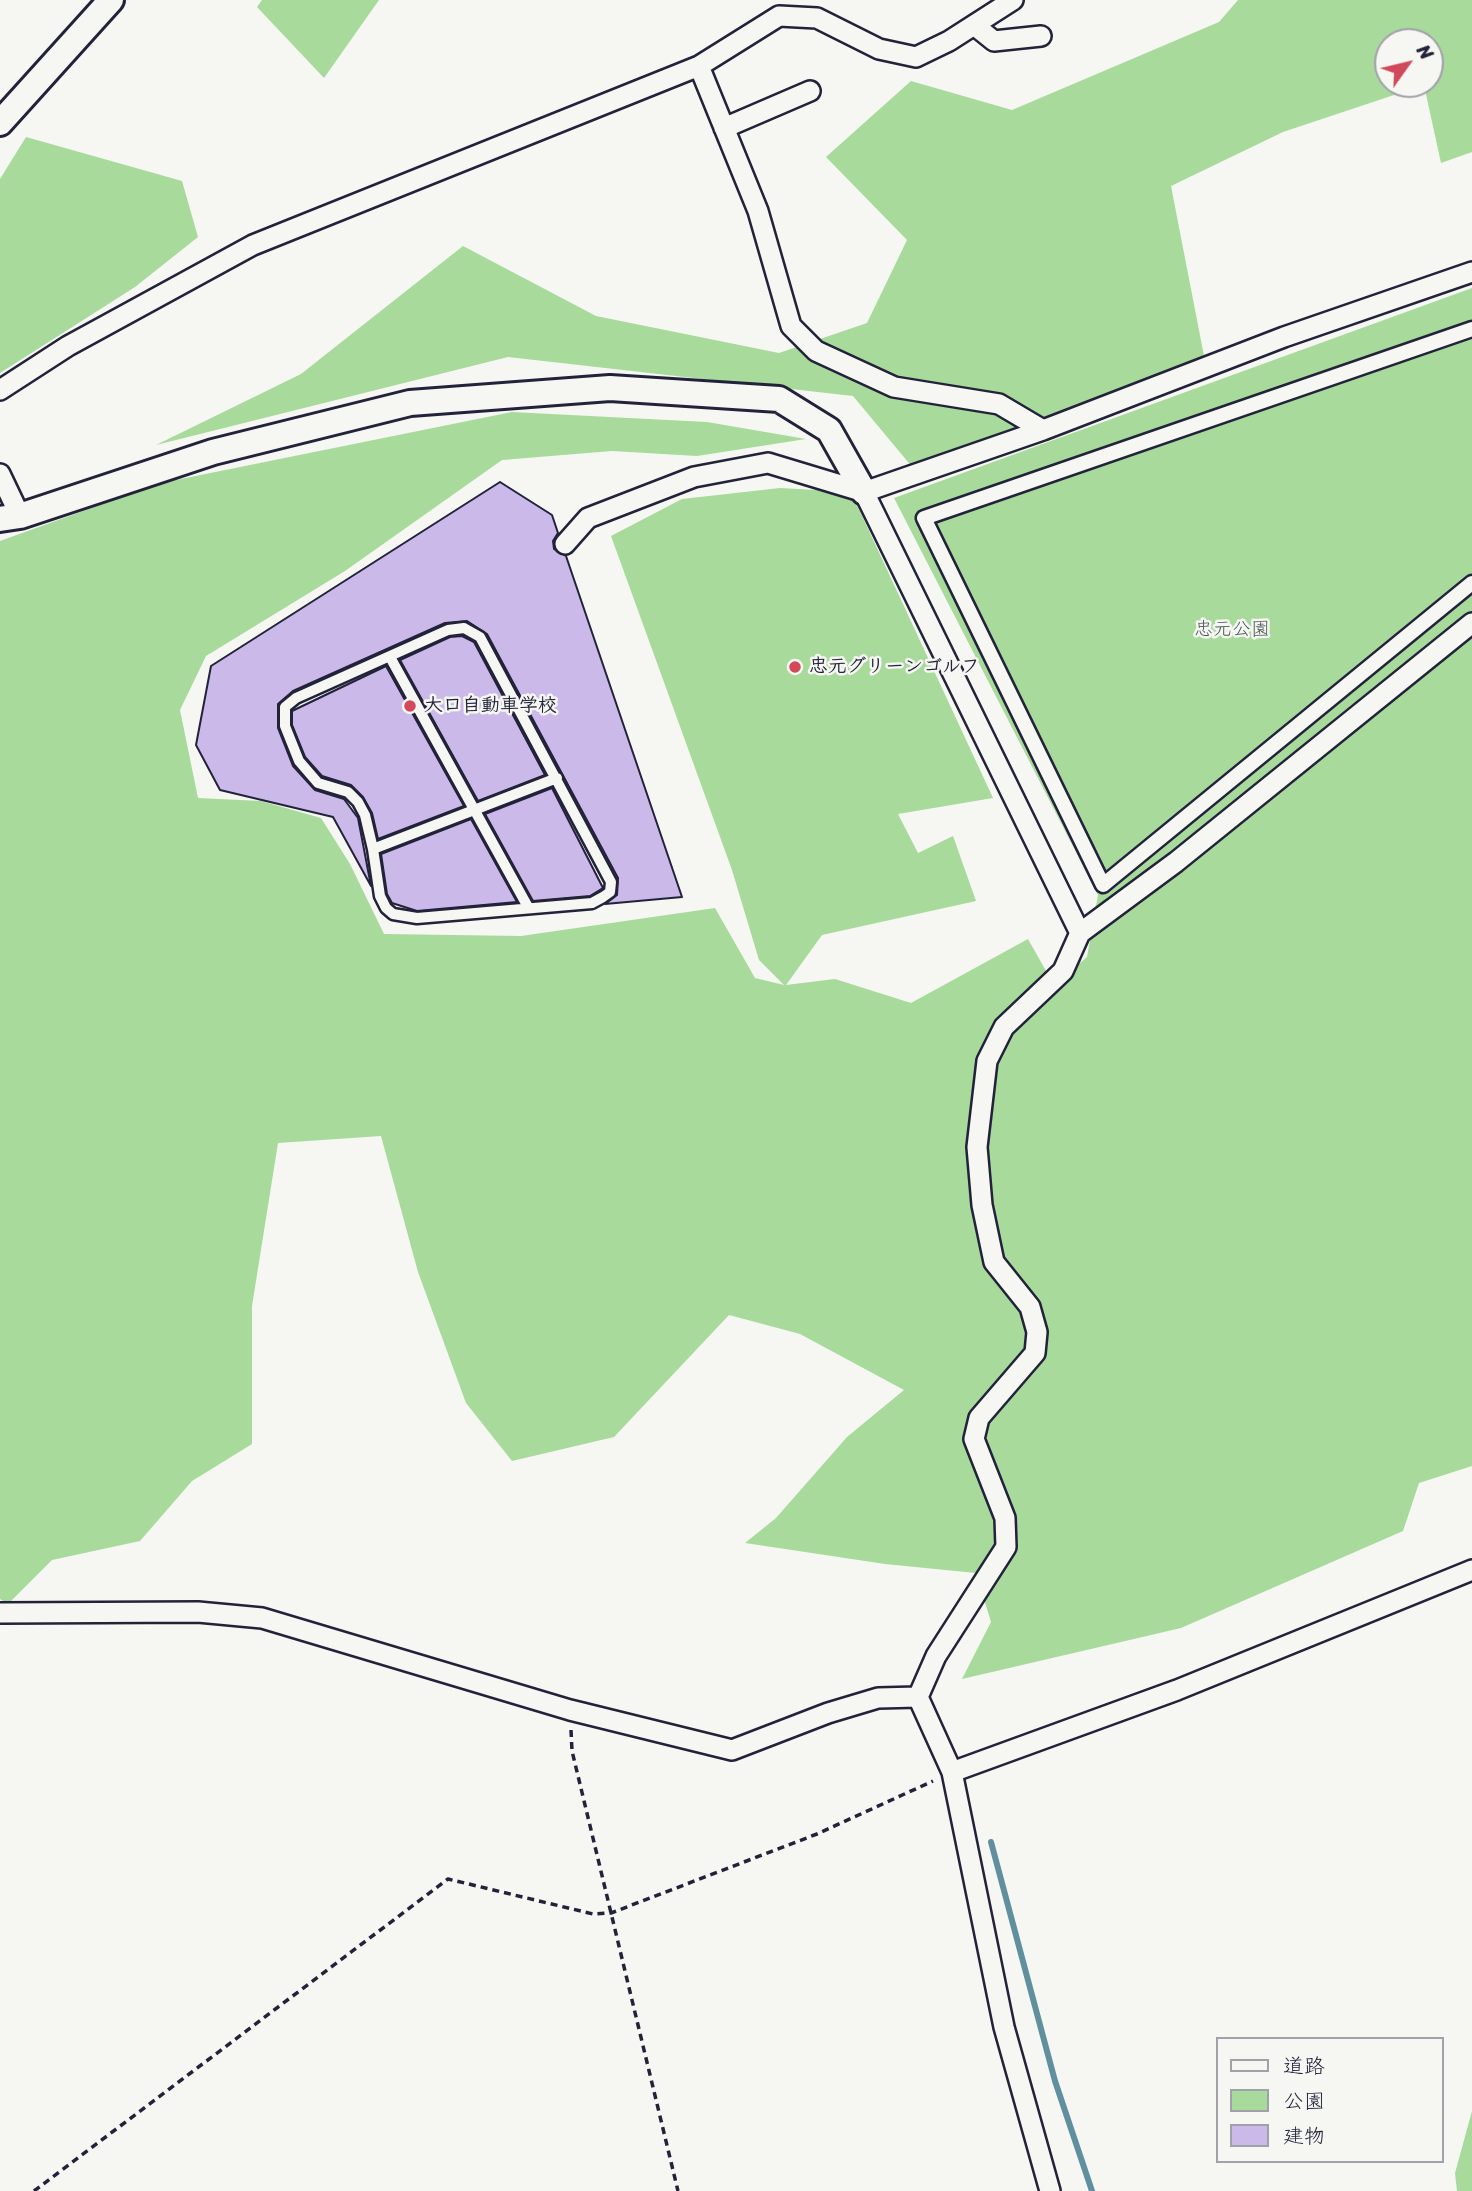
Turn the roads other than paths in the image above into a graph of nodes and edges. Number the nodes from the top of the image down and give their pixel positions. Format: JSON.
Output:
{"nodes":[{"id":1,"x":111,"y":0,"type":"edge"},
{"id":2,"x":1013,"y":0,"type":"edge"},
{"id":3,"x":974,"y":25,"type":"junction"},
{"id":4,"x":1041,"y":36,"type":"dead end"},
{"id":5,"x":699,"y":66,"type":"junction"},
{"id":6,"x":810,"y":91,"type":"dead end"},
{"id":7,"x":0,"y":123,"type":"edge"},
{"id":8,"x":724,"y":128,"type":"junction"},
{"id":9,"x":1472,"y":272,"type":"edge"},
{"id":10,"x":1472,"y":329,"type":"edge"},
{"id":11,"x":0,"y":390,"type":"edge"},
{"id":12,"x":1043,"y":430,"type":"junction"},
{"id":13,"x":0,"y":474,"type":"edge"},
{"id":14,"x":864,"y":492,"type":"junction"},
{"id":15,"x":10,"y":518,"type":"edge"},
{"id":16,"x":565,"y":544,"type":"dead end"},
{"id":17,"x":1472,"y":583,"type":"edge"},
{"id":18,"x":1472,"y":623,"type":"edge"},
{"id":19,"x":390,"y":657,"type":"junction"},
{"id":20,"x":557,"y":778,"type":"junction"},
{"id":21,"x":477,"y":811,"type":"junction"},
{"id":22,"x":373,"y":849,"type":"junction"},
{"id":23,"x":528,"y":907,"type":"junction"},
{"id":24,"x":1080,"y":933,"type":"junction"},
{"id":25,"x":1472,"y":1570,"type":"edge"},
{"id":26,"x":0,"y":1613,"type":"edge"},
{"id":27,"x":918,"y":1697,"type":"junction"},
{"id":28,"x":952,"y":1772,"type":"junction"},
{"id":29,"x":1049,"y":2191,"type":"edge"}],
"edges":[{"from":1,"to":7,"type":"street"},
{"from":2,"to":3,"type":"street"},
{"from":3,"to":4,"type":"street"},
{"from":3,"to":5,"type":"street"},
{"from":5,"to":8,"type":"street"},
{"from":5,"to":11,"type":"street"},
{"from":6,"to":8,"type":"street"},
{"from":8,"to":12,"type":"street"},
{"from":9,"to":12,"type":"street"},
{"from":10,"to":17,"type":"street"},
{"from":12,"to":14,"type":"street"},
{"from":13,"to":15,"type":"street"},
{"from":14,"to":15,"type":"street"},
{"from":14,"to":16,"type":"street"},
{"from":14,"to":24,"type":"street"},
{"from":18,"to":24,"type":"street"},
{"from":19,"to":20,"type":"lane"},
{"from":19,"to":21,"type":"lane"},
{"from":19,"to":22,"type":"lane"},
{"from":20,"to":21,"type":"lane"},
{"from":20,"to":23,"type":"lane"},
{"from":21,"to":22,"type":"lane"},
{"from":21,"to":23,"type":"lane"},
{"from":22,"to":23,"type":"lane"},
{"from":24,"to":27,"type":"street"},
{"from":25,"to":28,"type":"street"},
{"from":26,"to":27,"type":"street"},
{"from":27,"to":28,"type":"street"},
{"from":28,"to":29,"type":"street"}]}
